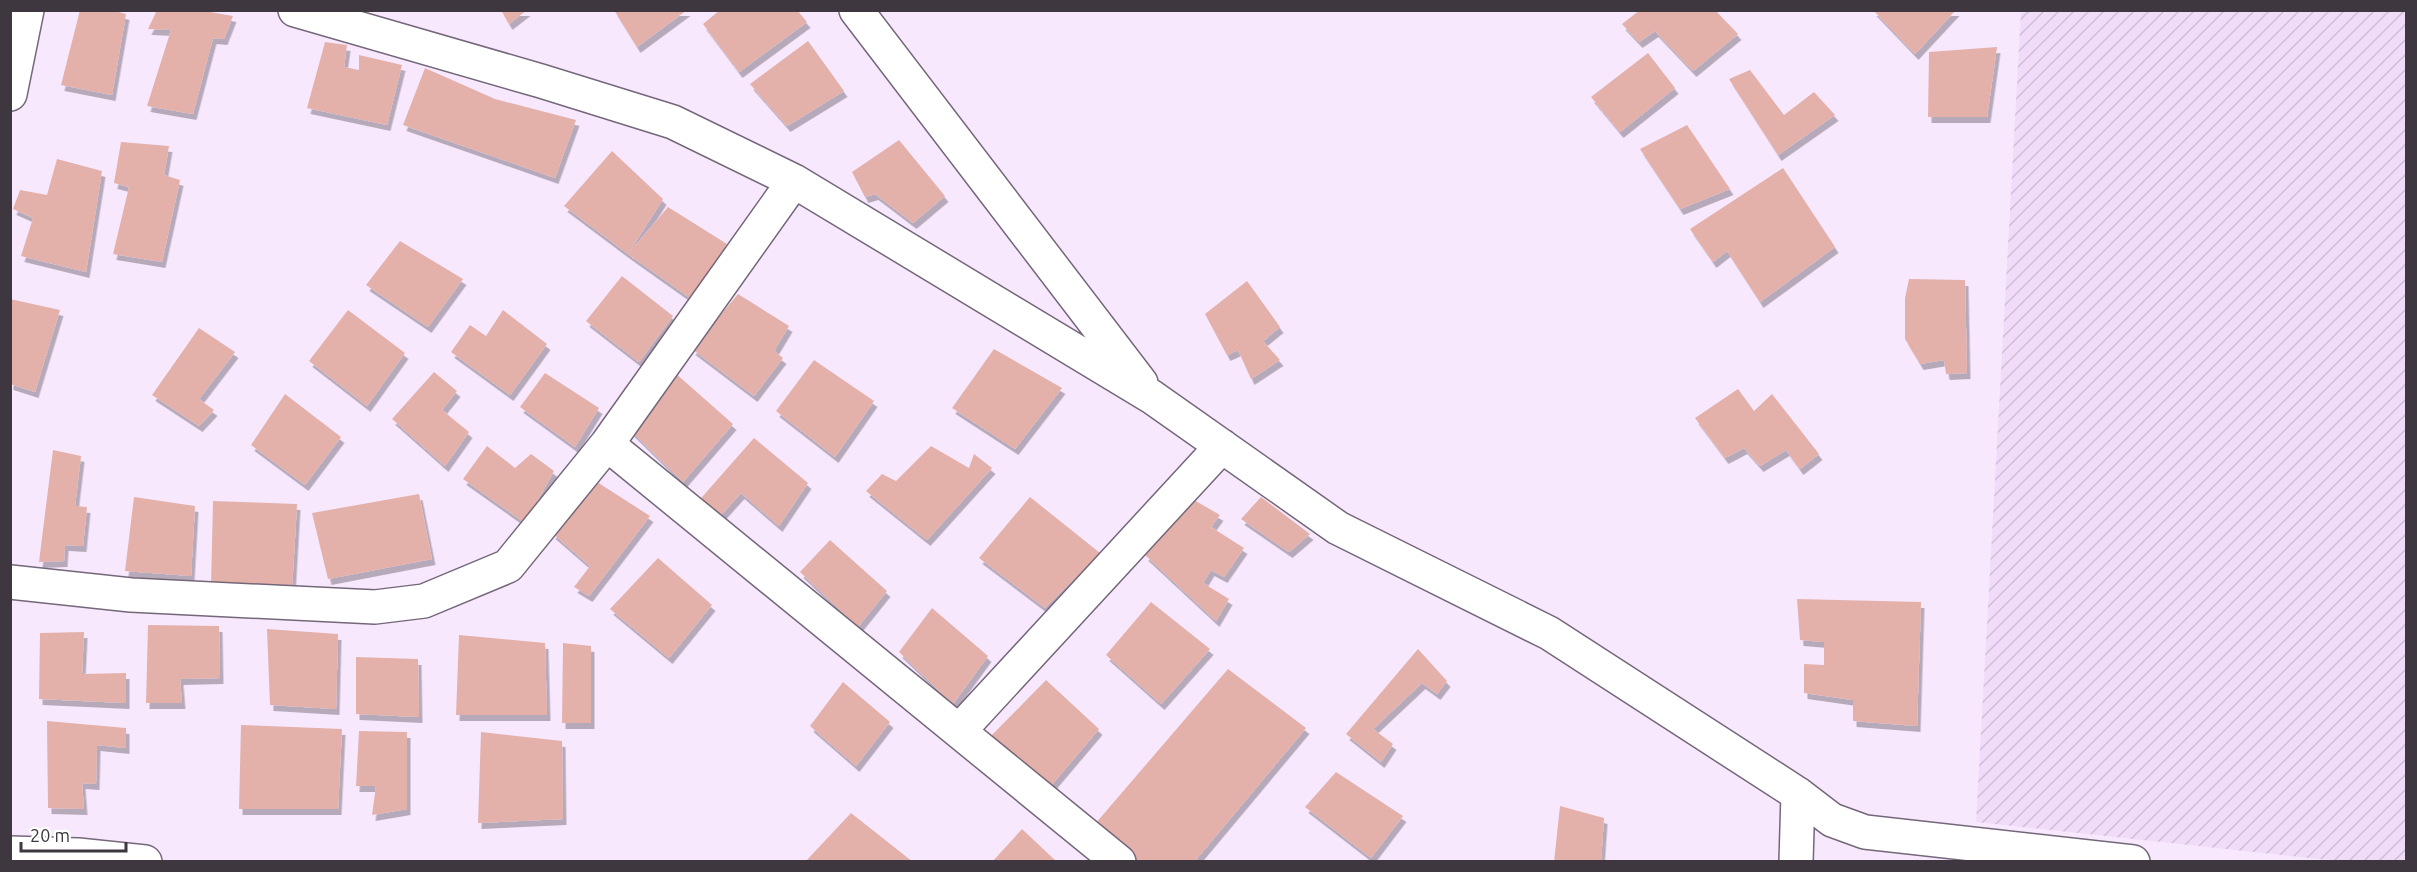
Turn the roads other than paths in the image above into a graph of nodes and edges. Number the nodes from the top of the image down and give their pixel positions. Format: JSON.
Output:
{"nodes":[{"id":1,"x":27,"y":10,"type":"edge"},
{"id":2,"x":295,"y":10,"type":"edge"},
{"id":3,"x":855,"y":10,"type":"edge"},
{"id":4,"x":10,"y":94,"type":"edge"},
{"id":5,"x":794,"y":181,"type":"junction"},
{"id":6,"x":1152,"y":397,"type":"junction"},
{"id":7,"x":607,"y":444,"type":"junction"},
{"id":8,"x":1222,"y":446,"type":"junction"},
{"id":9,"x":10,"y":582,"type":"edge"},
{"id":10,"x":959,"y":731,"type":"junction"},
{"id":11,"x":1798,"y":794,"type":"junction"},
{"id":12,"x":10,"y":853,"type":"edge"},
{"id":13,"x":145,"y":861,"type":"edge"},
{"id":14,"x":1119,"y":861,"type":"edge"},
{"id":15,"x":1796,"y":861,"type":"edge"},
{"id":16,"x":2133,"y":861,"type":"edge"}],
"edges":[{"from":1,"to":4,"type":"street"},
{"from":2,"to":5,"type":"street"},
{"from":3,"to":6,"type":"street"},
{"from":5,"to":6,"type":"street"},
{"from":5,"to":7,"type":"street"},
{"from":6,"to":8,"type":"street"},
{"from":7,"to":9,"type":"street"},
{"from":7,"to":10,"type":"street"},
{"from":8,"to":10,"type":"street"},
{"from":8,"to":11,"type":"street"},
{"from":10,"to":14,"type":"street"},
{"from":11,"to":15,"type":"street"},
{"from":11,"to":16,"type":"street"},
{"from":12,"to":13,"type":"street"}]}
